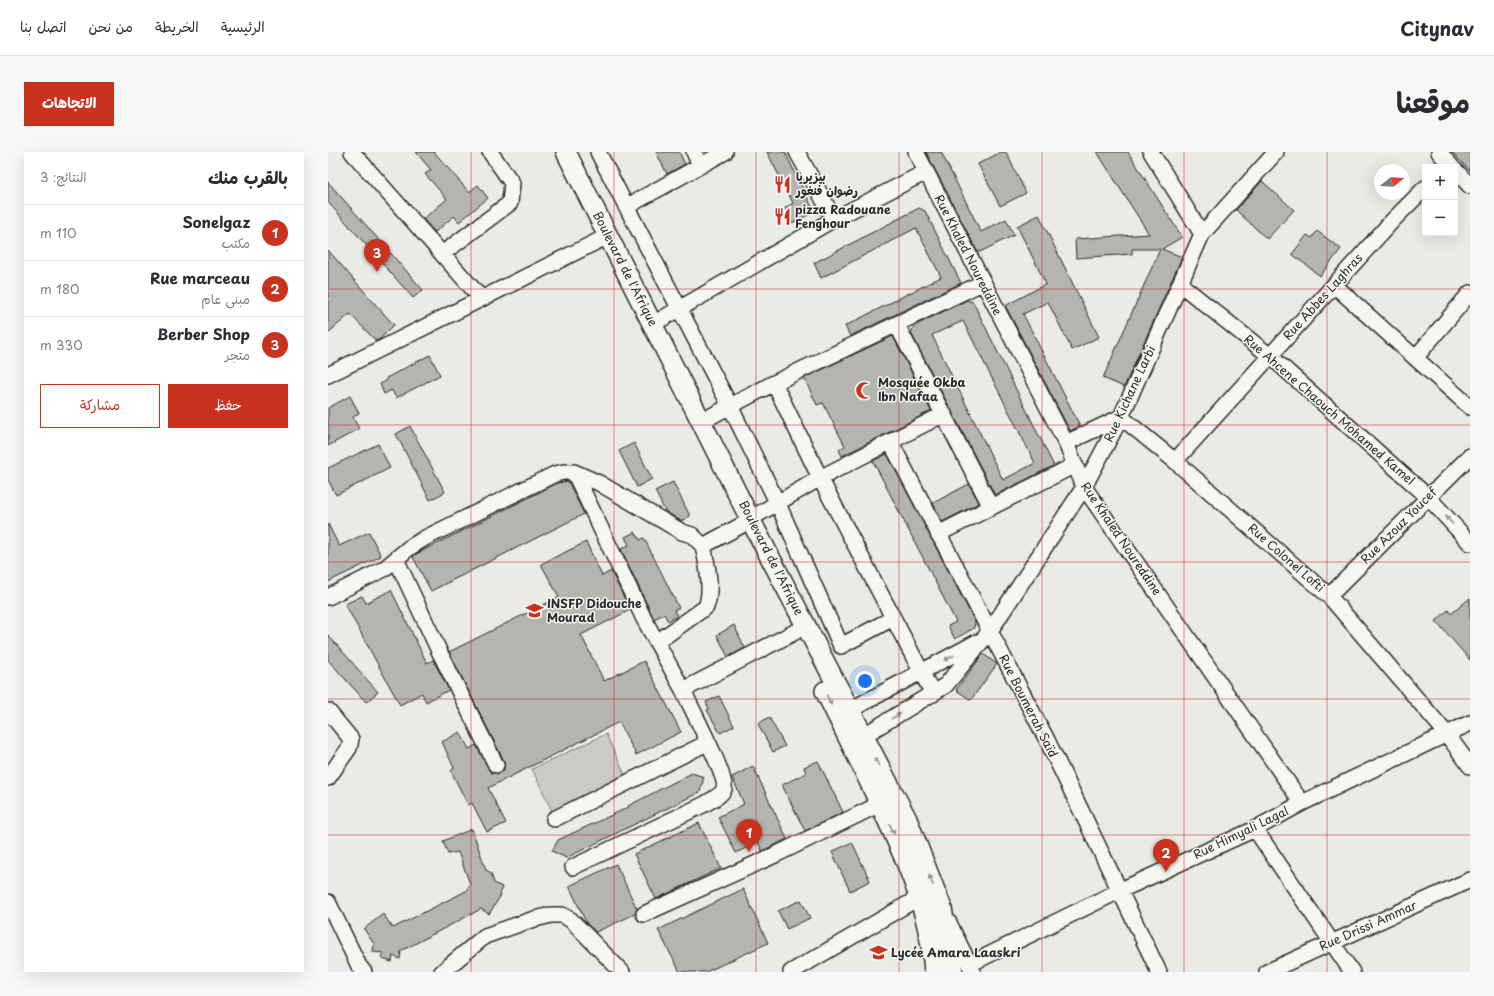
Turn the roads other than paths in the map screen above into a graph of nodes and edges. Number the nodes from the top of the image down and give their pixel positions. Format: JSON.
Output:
{"nodes":[{"id":1,"x":352,"y":152,"type":"edge"},
{"id":2,"x":490,"y":152,"type":"edge"},
{"id":3,"x":554,"y":152,"type":"edge"},
{"id":4,"x":566,"y":152,"type":"edge"},
{"id":5,"x":598,"y":152,"type":"edge"},
{"id":6,"x":725,"y":152,"type":"edge"},
{"id":7,"x":797,"y":152,"type":"edge"},
{"id":8,"x":916,"y":152,"type":"edge"},
{"id":9,"x":1151,"y":152,"type":"edge"},
{"id":10,"x":1276,"y":152,"type":"edge"},
{"id":11,"x":1439,"y":152,"type":"edge"},
{"id":12,"x":697,"y":159,"type":"edge"},
{"id":13,"x":1449,"y":164,"type":"edge"},
{"id":14,"x":926,"y":172,"type":"junction"},
{"id":15,"x":1458,"y":174,"type":"edge"},
{"id":16,"x":1470,"y":186,"type":"edge"},
{"id":17,"x":1422,"y":191,"type":"edge"},
{"id":18,"x":626,"y":207,"type":"junction"},
{"id":19,"x":834,"y":218,"type":"junction"},
{"id":20,"x":1202,"y":234,"type":"junction"},
{"id":21,"x":604,"y":238,"type":"junction"},
{"id":22,"x":442,"y":254,"type":"junction"},
{"id":23,"x":982,"y":283,"type":"junction"},
{"id":24,"x":1180,"y":284,"type":"junction"},
{"id":25,"x":1334,"y":285,"type":"junction"},
{"id":26,"x":1470,"y":293,"type":"edge"},
{"id":27,"x":481,"y":298,"type":"junction"},
{"id":28,"x":680,"y":308,"type":"junction"},
{"id":29,"x":653,"y":324,"type":"junction"},
{"id":30,"x":897,"y":325,"type":"junction"},
{"id":31,"x":1270,"y":356,"type":"junction"},
{"id":32,"x":1416,"y":357,"type":"junction"},
{"id":33,"x":328,"y":375,"type":"edge"},
{"id":34,"x":774,"y":383,"type":"junction"},
{"id":35,"x":730,"y":406,"type":"junction"},
{"id":36,"x":1470,"y":407,"type":"edge"},
{"id":37,"x":944,"y":414,"type":"junction"},
{"id":38,"x":1121,"y":417,"type":"junction"},
{"id":39,"x":702,"y":421,"type":"junction"},
{"id":40,"x":891,"y":443,"type":"junction"},
{"id":41,"x":1066,"y":443,"type":"junction"},
{"id":42,"x":1470,"y":456,"type":"edge"},
{"id":43,"x":1175,"y":461,"type":"junction"},
{"id":44,"x":1076,"y":465,"type":"junction"},
{"id":45,"x":574,"y":472,"type":"junction"},
{"id":46,"x":820,"y":478,"type":"junction"},
{"id":47,"x":1084,"y":487,"type":"junction"},
{"id":48,"x":1428,"y":497,"type":"junction"},
{"id":49,"x":778,"y":504,"type":"junction"},
{"id":50,"x":991,"y":507,"type":"junction"},
{"id":51,"x":746,"y":522,"type":"junction"},
{"id":52,"x":938,"y":534,"type":"junction"},
{"id":53,"x":1470,"y":543,"type":"edge"},
{"id":54,"x":703,"y":546,"type":"junction"},
{"id":55,"x":396,"y":559,"type":"junction"},
{"id":56,"x":1329,"y":596,"type":"junction"},
{"id":57,"x":328,"y":597,"type":"edge"},
{"id":58,"x":893,"y":618,"type":"junction"},
{"id":59,"x":795,"y":632,"type":"junction"},
{"id":60,"x":986,"y":635,"type":"junction"},
{"id":61,"x":656,"y":642,"type":"junction"},
{"id":62,"x":921,"y":672,"type":"junction"},
{"id":63,"x":683,"y":690,"type":"junction"},
{"id":64,"x":933,"y":694,"type":"junction"},
{"id":65,"x":850,"y":710,"type":"junction"},
{"id":66,"x":328,"y":711,"type":"edge"},
{"id":67,"x":1470,"y":723,"type":"edge"},
{"id":68,"x":1446,"y":733,"type":"junction"},
{"id":69,"x":863,"y":736,"type":"junction"},
{"id":70,"x":707,"y":743,"type":"junction"},
{"id":71,"x":496,"y":765,"type":"dead end"},
{"id":72,"x":1470,"y":766,"type":"edge"},
{"id":73,"x":328,"y":778,"type":"edge"},
{"id":74,"x":1302,"y":803,"type":"junction"},
{"id":75,"x":880,"y":804,"type":"junction"},
{"id":76,"x":554,"y":819,"type":"dead end"},
{"id":77,"x":1255,"y":829,"type":"junction"},
{"id":78,"x":573,"y":867,"type":"dead end"},
{"id":79,"x":1470,"y":880,"type":"edge"},
{"id":80,"x":1120,"y":890,"type":"junction"},
{"id":81,"x":920,"y":898,"type":"junction"},
{"id":82,"x":328,"y":902,"type":"edge"},
{"id":83,"x":644,"y":914,"type":"dead end"},
{"id":84,"x":1332,"y":942,"type":"junction"},
{"id":85,"x":965,"y":969,"type":"edge"},
{"id":86,"x":364,"y":972,"type":"edge"},
{"id":87,"x":442,"y":972,"type":"edge"},
{"id":88,"x":622,"y":972,"type":"edge"},
{"id":89,"x":791,"y":972,"type":"edge"},
{"id":90,"x":934,"y":972,"type":"edge"},
{"id":91,"x":1159,"y":972,"type":"edge"},
{"id":92,"x":1267,"y":972,"type":"edge"},
{"id":93,"x":1352,"y":972,"type":"edge"}],
"edges":[{"from":1,"to":22,"type":"street"},
{"from":2,"to":22,"type":"street"},
{"from":3,"to":21,"type":"main road","name":"Boulevard de l'Afrique"},
{"from":4,"to":21,"type":"main road","name":"Boulevard de l'Afrique"},
{"from":5,"to":18,"type":"street"},
{"from":6,"to":12,"type":"street"},
{"from":7,"to":19,"type":"street"},
{"from":8,"to":14,"type":"street","name":"Rue Khaled Noureddine"},
{"from":9,"to":20,"type":"street"},
{"from":10,"to":20,"type":"street","name":"Rue Kichane Larbi"},
{"from":11,"to":13,"type":"street"},
{"from":12,"to":18,"type":"street"},
{"from":14,"to":19,"type":"street"},
{"from":14,"to":23,"type":"street","name":"Rue Khaled Noureddine"},
{"from":15,"to":16,"type":"street"},
{"from":17,"to":25,"type":"street","name":"Rue Abbes Laghras"},
{"from":18,"to":28,"type":"street"},
{"from":19,"to":28,"type":"street"},
{"from":20,"to":24,"type":"street","name":"Rue Kichane Larbi"},
{"from":21,"to":27,"type":"street"},
{"from":21,"to":29,"type":"main road","name":"Boulevard de l'Afrique"},
{"from":21,"to":51,"type":"main road","name":"Boulevard de l'Afrique"},
{"from":22,"to":27,"type":"street"},
{"from":23,"to":30,"type":"street"},
{"from":23,"to":41,"type":"street","name":"Rue Khaled Noureddine"},
{"from":24,"to":31,"type":"street","name":"Rue Ahcene Chaouch Mohamed Kamel"},
{"from":24,"to":38,"type":"street","name":"Rue Kichane Larbi"},
{"from":25,"to":31,"type":"street","name":"Rue Abbes Laghras"},
{"from":25,"to":32,"type":"street"},
{"from":26,"to":32,"type":"street"},
{"from":27,"to":33,"type":"street"},
{"from":28,"to":29,"type":"street"},
{"from":28,"to":35,"type":"street"},
{"from":29,"to":39,"type":"main road","name":"Boulevard de l'Afrique"},
{"from":30,"to":34,"type":"street"},
{"from":30,"to":37,"type":"street"},
{"from":31,"to":43,"type":"street","name":"Rue Abbes Laghras"},
{"from":31,"to":48,"type":"street","name":"Rue Ahcene Chaouch Mohamed Kamel"},
{"from":32,"to":36,"type":"street"},
{"from":34,"to":35,"type":"street"},
{"from":34,"to":46,"type":"street"},
{"from":35,"to":39,"type":"street"},
{"from":35,"to":49,"type":"street"},
{"from":37,"to":40,"type":"street"},
{"from":37,"to":50,"type":"street"},
{"from":38,"to":41,"type":"street"},
{"from":38,"to":43,"type":"street","name":"Rue Colonel Lofti"},
{"from":38,"to":47,"type":"street","name":"Rue Kichane Larbi"},
{"from":39,"to":51,"type":"main road","name":"Boulevard de l'Afrique"},
{"from":40,"to":46,"type":"street"},
{"from":40,"to":52,"type":"street","name":"Rue Boumerah Saïd"},
{"from":41,"to":44,"type":"street","name":"Rue Khaled Noureddine"},
{"from":42,"to":48,"type":"street","name":"Rue Azouz Youcef"},
{"from":43,"to":56,"type":"street","name":"Rue Colonel Lofti"},
{"from":44,"to":47,"type":"street","name":"Rue Khaled Noureddine"},
{"from":44,"to":50,"type":"street"},
{"from":45,"to":54,"type":"street"},
{"from":45,"to":55,"type":"street"},
{"from":45,"to":61,"type":"street"},
{"from":46,"to":49,"type":"street"},
{"from":46,"to":58,"type":"street"},
{"from":47,"to":60,"type":"street","name":"Rue Kichane Larbi"},
{"from":47,"to":74,"type":"street","name":"Rue Khaled Noureddine"},
{"from":53,"to":48,"type":"street","name":"Rue Ahcene Chaouch Mohamed Kamel","one_way":true},
{"from":48,"to":56,"type":"street","name":"Rue Azouz Youcef"},
{"from":49,"to":51,"type":"street"},
{"from":49,"to":58,"type":"street"},
{"from":50,"to":52,"type":"street"},
{"from":51,"to":54,"type":"street"},
{"from":51,"to":59,"type":"main road","name":"Boulevard de l'Afrique"},
{"from":51,"to":65,"type":"main road","name":"Boulevard de l'Afrique"},
{"from":52,"to":60,"type":"street","name":"Rue Boumerah Saïd"},
{"from":54,"to":61,"type":"street"},
{"from":55,"to":57,"type":"street"},
{"from":55,"to":71,"type":"street"},
{"from":56,"to":68,"type":"street","name":"Rue Colonel Lofti"},
{"from":58,"to":62,"type":"street"},
{"from":59,"to":63,"type":"street"},
{"from":59,"to":75,"type":"main road","name":"Boulevard de l'Afrique","one_way":true},
{"from":60,"to":62,"type":"street","name":"Rue Kichane Larbi","one_way":true},
{"from":60,"to":64,"type":"street","name":"Rue Kichane Larbi"},
{"from":60,"to":80,"type":"street","name":"Rue Boumerah Saïd"},
{"from":61,"to":63,"type":"street"},
{"from":62,"to":64,"type":"street"},
{"from":62,"to":65,"type":"street","name":"Rue Kichane Larbi"},
{"from":63,"to":70,"type":"street"},
{"from":69,"to":64,"type":"street","name":"Rue Kichane Larbi","one_way":true},
{"from":65,"to":69,"type":"main road","name":"Boulevard de l'Afrique"},
{"from":66,"to":73,"type":"street"},
{"from":67,"to":68,"type":"street","name":"Rue Himyali Lagal"},
{"from":68,"to":72,"type":"street","name":"Rue Colonel Lofti"},
{"from":68,"to":74,"type":"street","name":"Rue Himyali Lagal"},
{"from":85,"to":69,"type":"main road","name":"Boulevard de l'Afrique","one_way":true},
{"from":70,"to":76,"type":"street"},
{"from":70,"to":78,"type":"street"},
{"from":74,"to":77,"type":"street","name":"Rue Himyali Lagal"},
{"from":75,"to":81,"type":"main road","name":"Boulevard de l'Afrique","one_way":true},
{"from":75,"to":83,"type":"street"},
{"from":77,"to":80,"type":"street","name":"Rue Himyali Lagal"},
{"from":77,"to":84,"type":"street"},
{"from":79,"to":84,"type":"street","name":"Rue Drissi Ammar"},
{"from":80,"to":85,"type":"street","name":"Rue Himyali Lagal"},
{"from":80,"to":91,"type":"street","name":"Rue Boumerah Saïd"},
{"from":81,"to":89,"type":"street"},
{"from":81,"to":90,"type":"main road","name":"Boulevard de l'Afrique"},
{"from":82,"to":86,"type":"street"},
{"from":84,"to":92,"type":"street","name":"Rue Drissi Ammar"},
{"from":84,"to":93,"type":"street"},
{"from":87,"to":88,"type":"street"}]}
